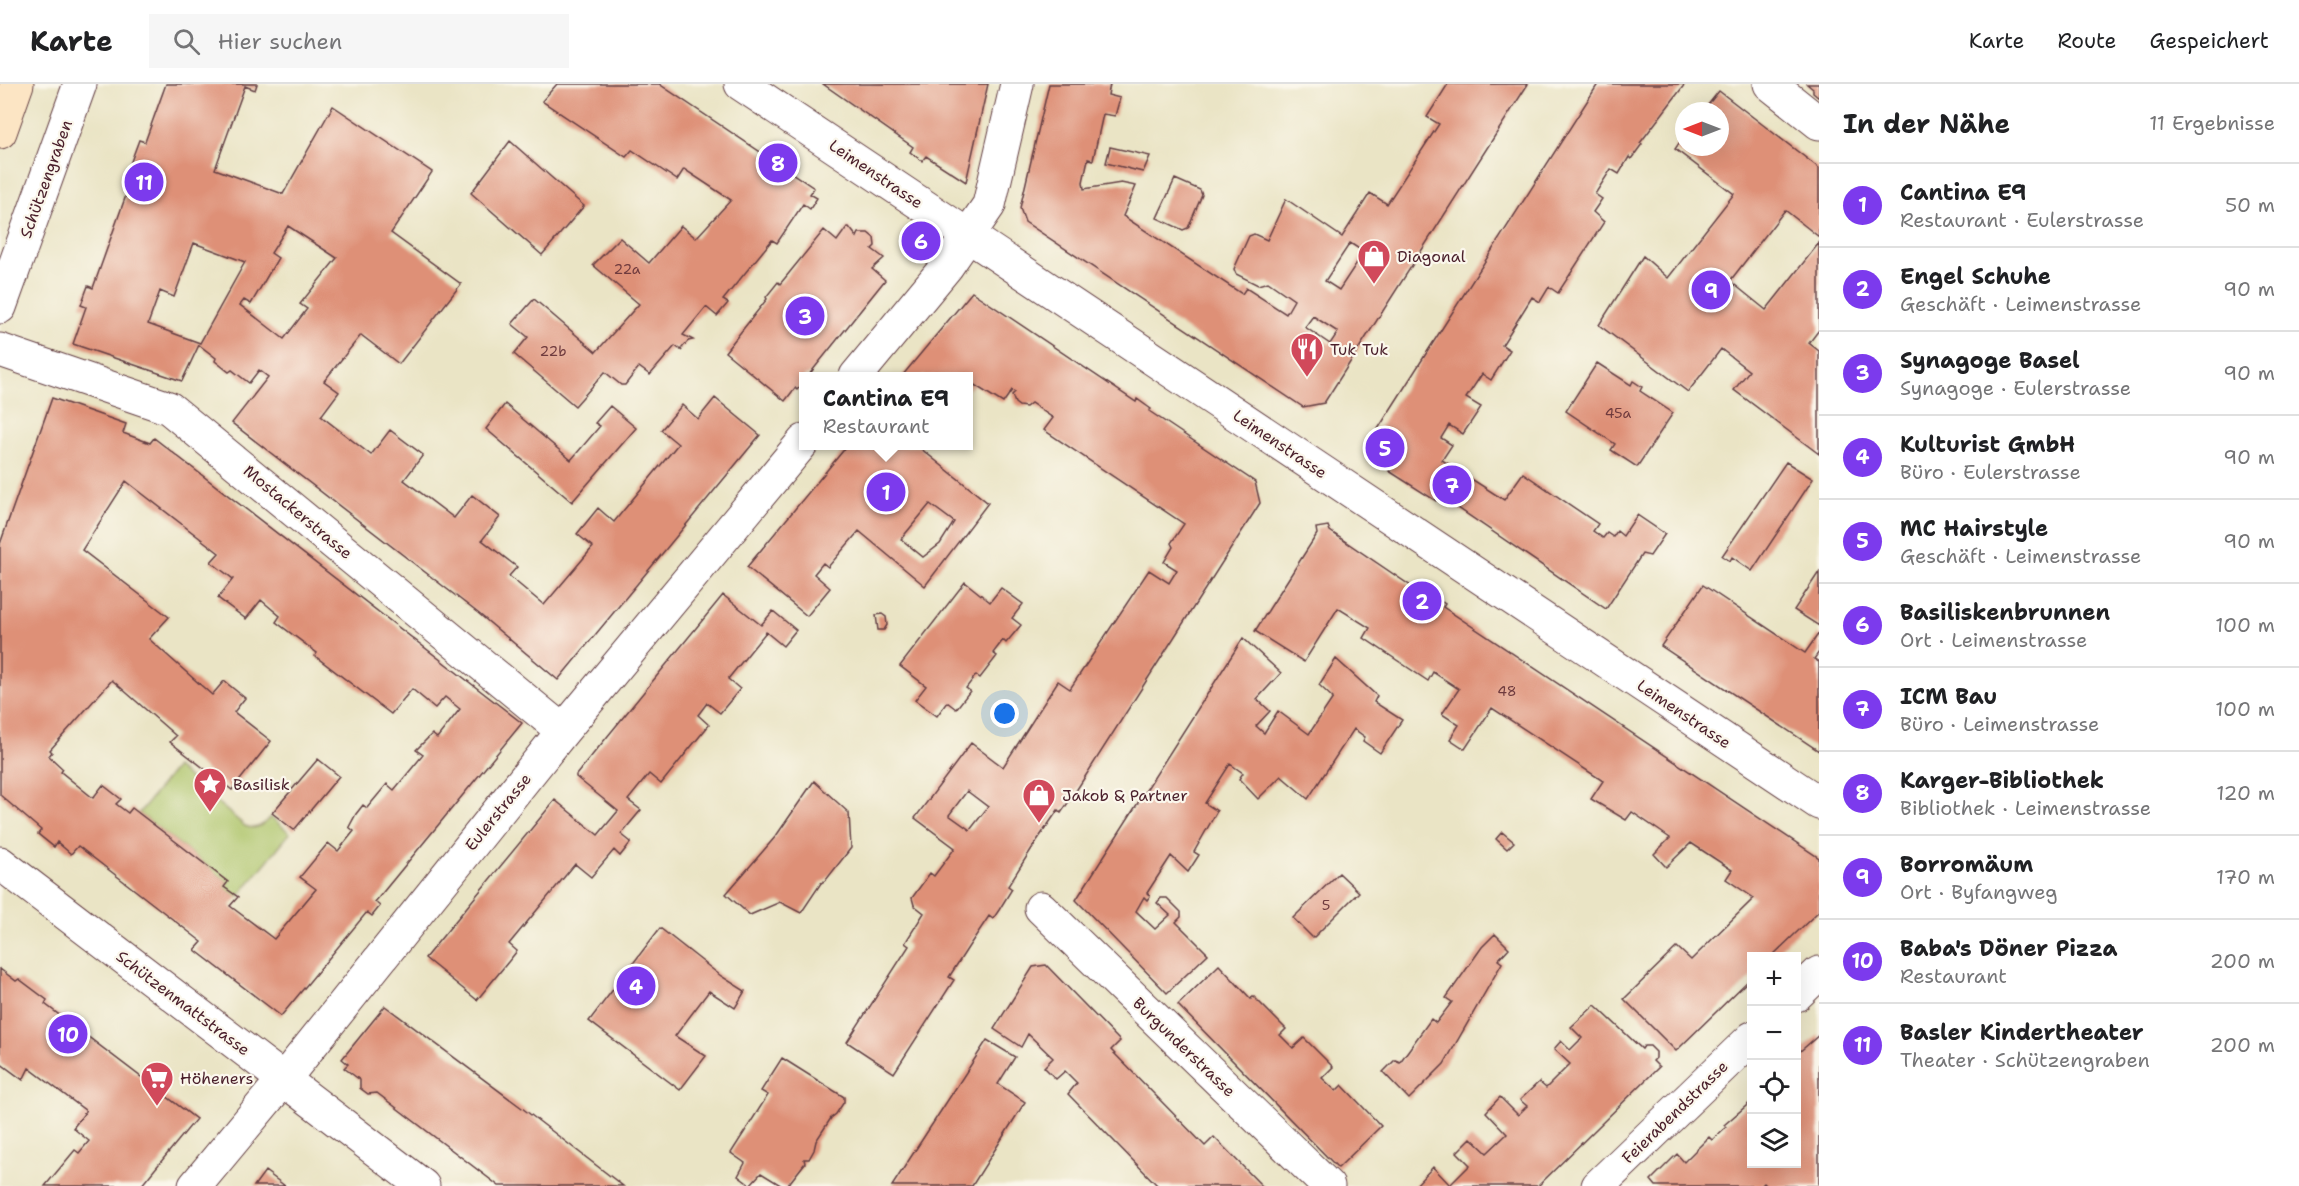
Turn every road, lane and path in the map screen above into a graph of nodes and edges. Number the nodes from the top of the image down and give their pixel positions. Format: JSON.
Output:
{"nodes":[{"id":1,"x":17,"y":84,"type":"edge"},
{"id":2,"x":80,"y":84,"type":"edge"},
{"id":3,"x":741,"y":84,"type":"edge"},
{"id":4,"x":1017,"y":84,"type":"edge"},
{"id":5,"x":1770,"y":84,"type":"edge"},
{"id":6,"x":1819,"y":123,"type":"edge"},
{"id":7,"x":0,"y":132,"type":"edge"},
{"id":8,"x":969,"y":236,"type":"junction"},
{"id":9,"x":0,"y":307,"type":"edge"},
{"id":10,"x":0,"y":350,"type":"edge"},
{"id":11,"x":859,"y":372,"type":"edge"},
{"id":12,"x":799,"y":447,"type":"edge"},
{"id":13,"x":563,"y":731,"type":"junction"},
{"id":14,"x":1819,"y":803,"type":"edge"},
{"id":15,"x":0,"y":863,"type":"edge"},
{"id":16,"x":1041,"y":908,"type":"dead end"},
{"id":17,"x":1819,"y":973,"type":"edge"},
{"id":18,"x":1801,"y":991,"type":"edge"},
{"id":19,"x":1747,"y":1043,"type":"edge"},
{"id":20,"x":283,"y":1080,"type":"junction"},
{"id":21,"x":195,"y":1186,"type":"edge"},
{"id":22,"x":423,"y":1186,"type":"edge"},
{"id":23,"x":1328,"y":1186,"type":"edge"},
{"id":24,"x":1598,"y":1186,"type":"edge"}],
"edges":[{"from":1,"to":7,"type":"main road"},
{"from":2,"to":9,"type":"street","name":"Schützengraben"},
{"from":3,"to":8,"type":"street","name":"Leimenstrasse"},
{"from":4,"to":8,"type":"street"},
{"from":5,"to":6,"type":"street"},
{"from":8,"to":11,"type":"street"},
{"from":8,"to":14,"type":"street","name":"Leimenstrasse"},
{"from":10,"to":13,"type":"street","name":"Mostackerstrasse"},
{"from":12,"to":13,"type":"street","name":"Eulerstrasse"},
{"from":13,"to":20,"type":"street","name":"Eulerstrasse"},
{"from":15,"to":20,"type":"street","name":"Schützenmattstrasse"},
{"from":16,"to":23,"type":"street","name":"Burgunderstrasse"},
{"from":17,"to":18,"type":"street"},
{"from":19,"to":24,"type":"street","name":"Feierabendstrasse"},
{"from":20,"to":21,"type":"street","name":"Eulerstrasse"},
{"from":20,"to":22,"type":"street","name":"Schützenmattstrasse"}]}
